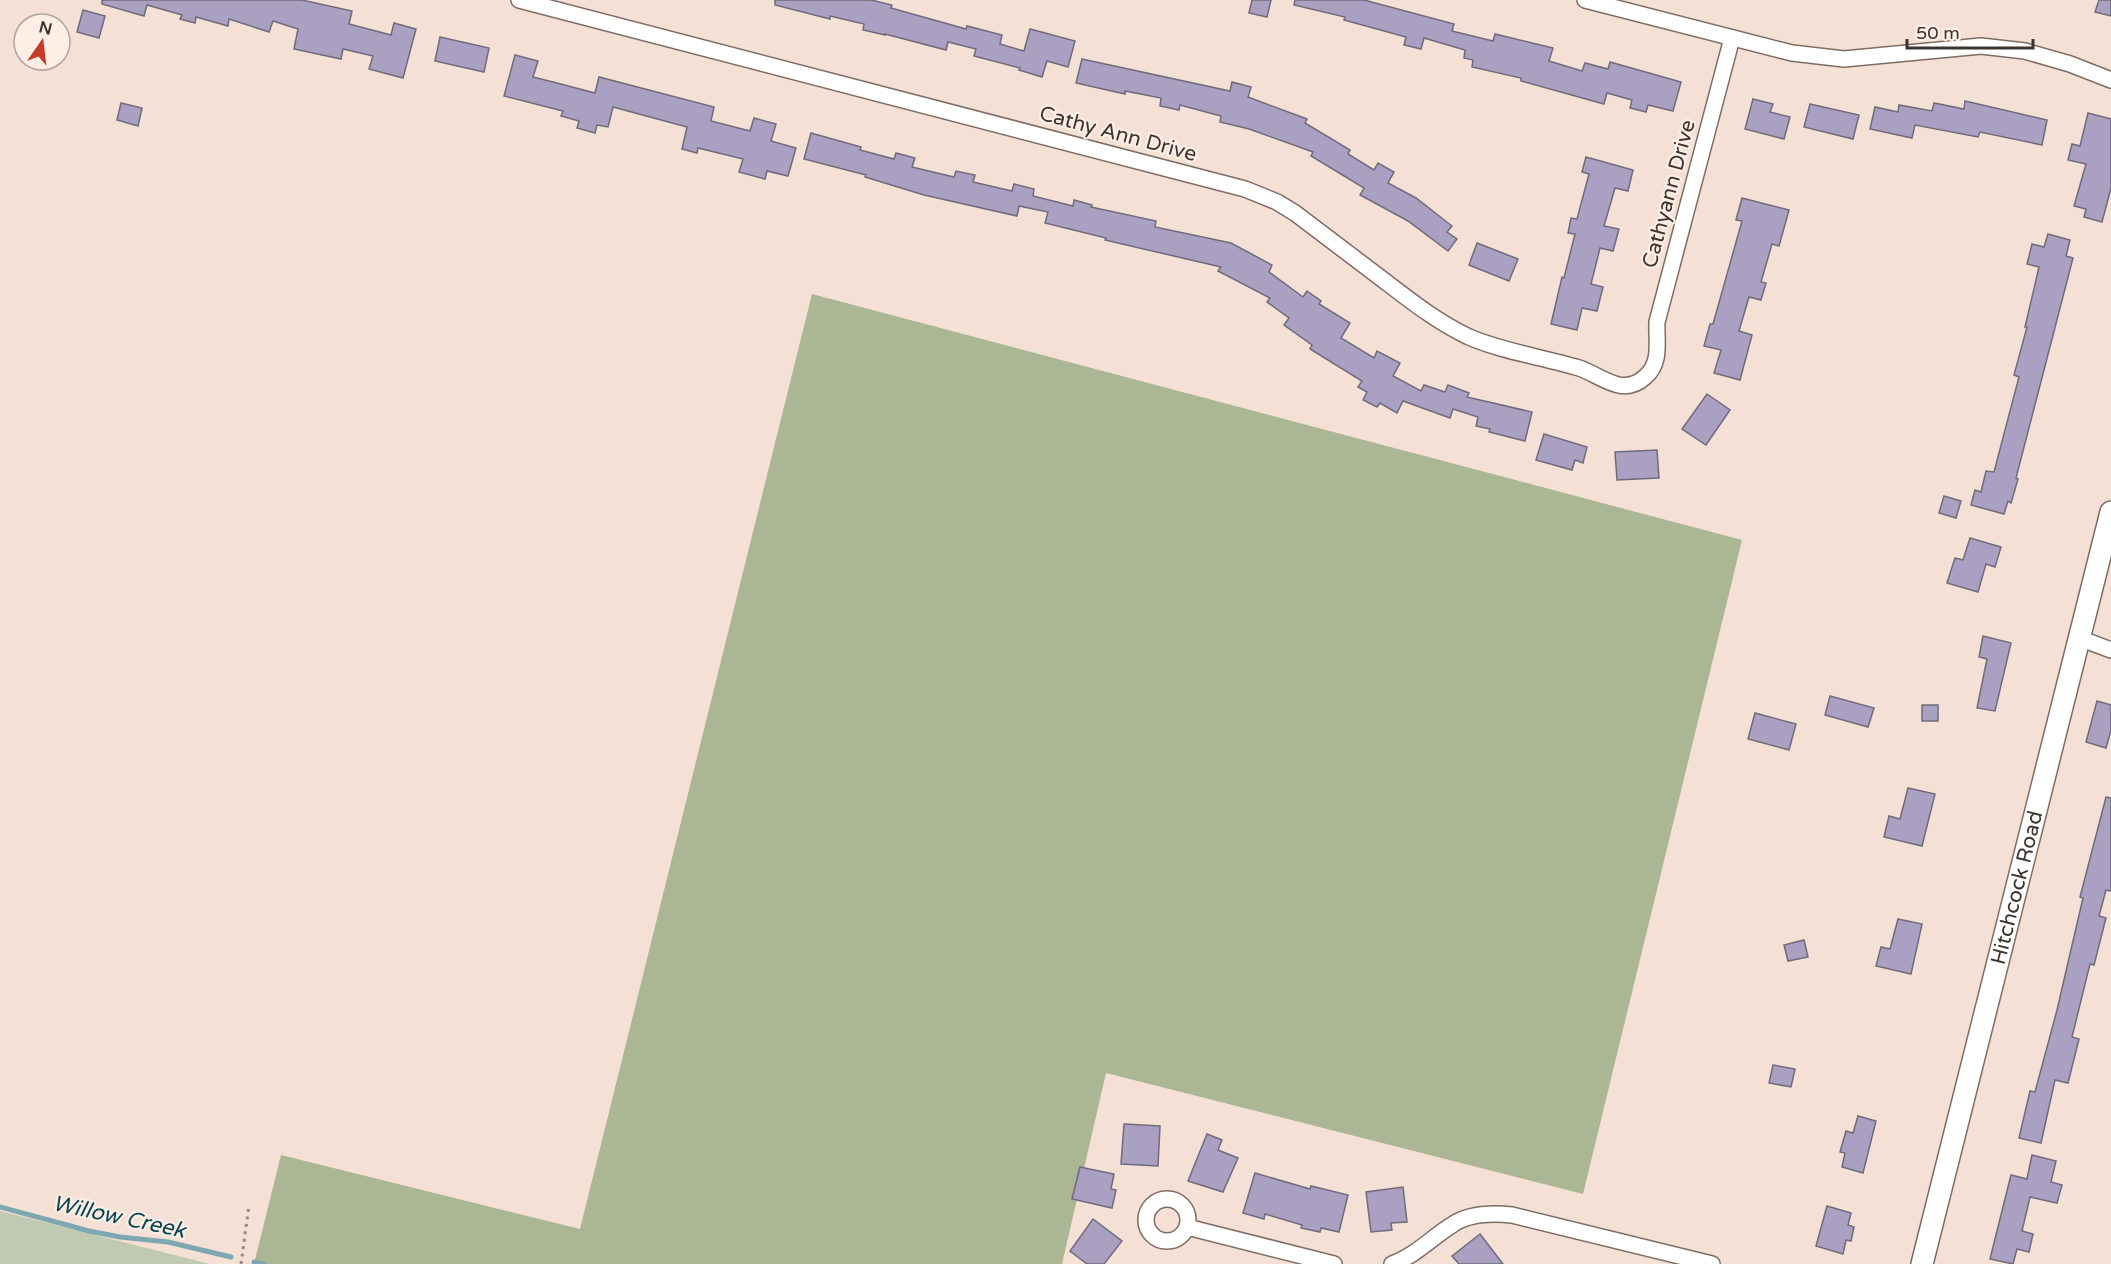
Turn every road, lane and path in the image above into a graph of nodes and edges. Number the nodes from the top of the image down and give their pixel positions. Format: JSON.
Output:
{"nodes":[{"id":1,"x":519,"y":0,"type":"edge"},
{"id":2,"x":1585,"y":0,"type":"edge"},
{"id":3,"x":1732,"y":38,"type":"junction"},
{"id":4,"x":2070,"y":64,"type":"junction"},
{"id":5,"x":2111,"y":71,"type":"edge"},
{"id":6,"x":2111,"y":80,"type":"edge"},
{"id":7,"x":1656,"y":362,"type":"joint"},
{"id":8,"x":2111,"y":512,"type":"edge"},
{"id":9,"x":2079,"y":638,"type":"junction"},
{"id":10,"x":2111,"y":650,"type":"edge"},
{"id":11,"x":249,"y":1205,"type":"dead end"},
{"id":12,"x":1187,"y":1227,"type":"dead end"},
{"id":13,"x":241,"y":1264,"type":"edge"},
{"id":14,"x":1334,"y":1264,"type":"edge"},
{"id":15,"x":1392,"y":1264,"type":"edge"},
{"id":16,"x":1712,"y":1264,"type":"edge"},
{"id":17,"x":1922,"y":1264,"type":"edge"}],
"edges":[{"from":1,"to":7,"type":"street","name":"Cathy Ann Drive"},
{"from":2,"to":3,"type":"street"},
{"from":3,"to":4,"type":"street"},
{"from":3,"to":7,"type":"street","name":"Cathyann Drive"},
{"from":4,"to":5,"type":"street"},
{"from":4,"to":6,"type":"street"},
{"from":8,"to":9,"type":"street","name":"Hitchcock Road"},
{"from":9,"to":10,"type":"street"},
{"from":9,"to":17,"type":"street","name":"Hitchcock Road"},
{"from":11,"to":13,"type":"path"},
{"from":12,"to":14,"type":"street"},
{"from":15,"to":16,"type":"street"}]}
